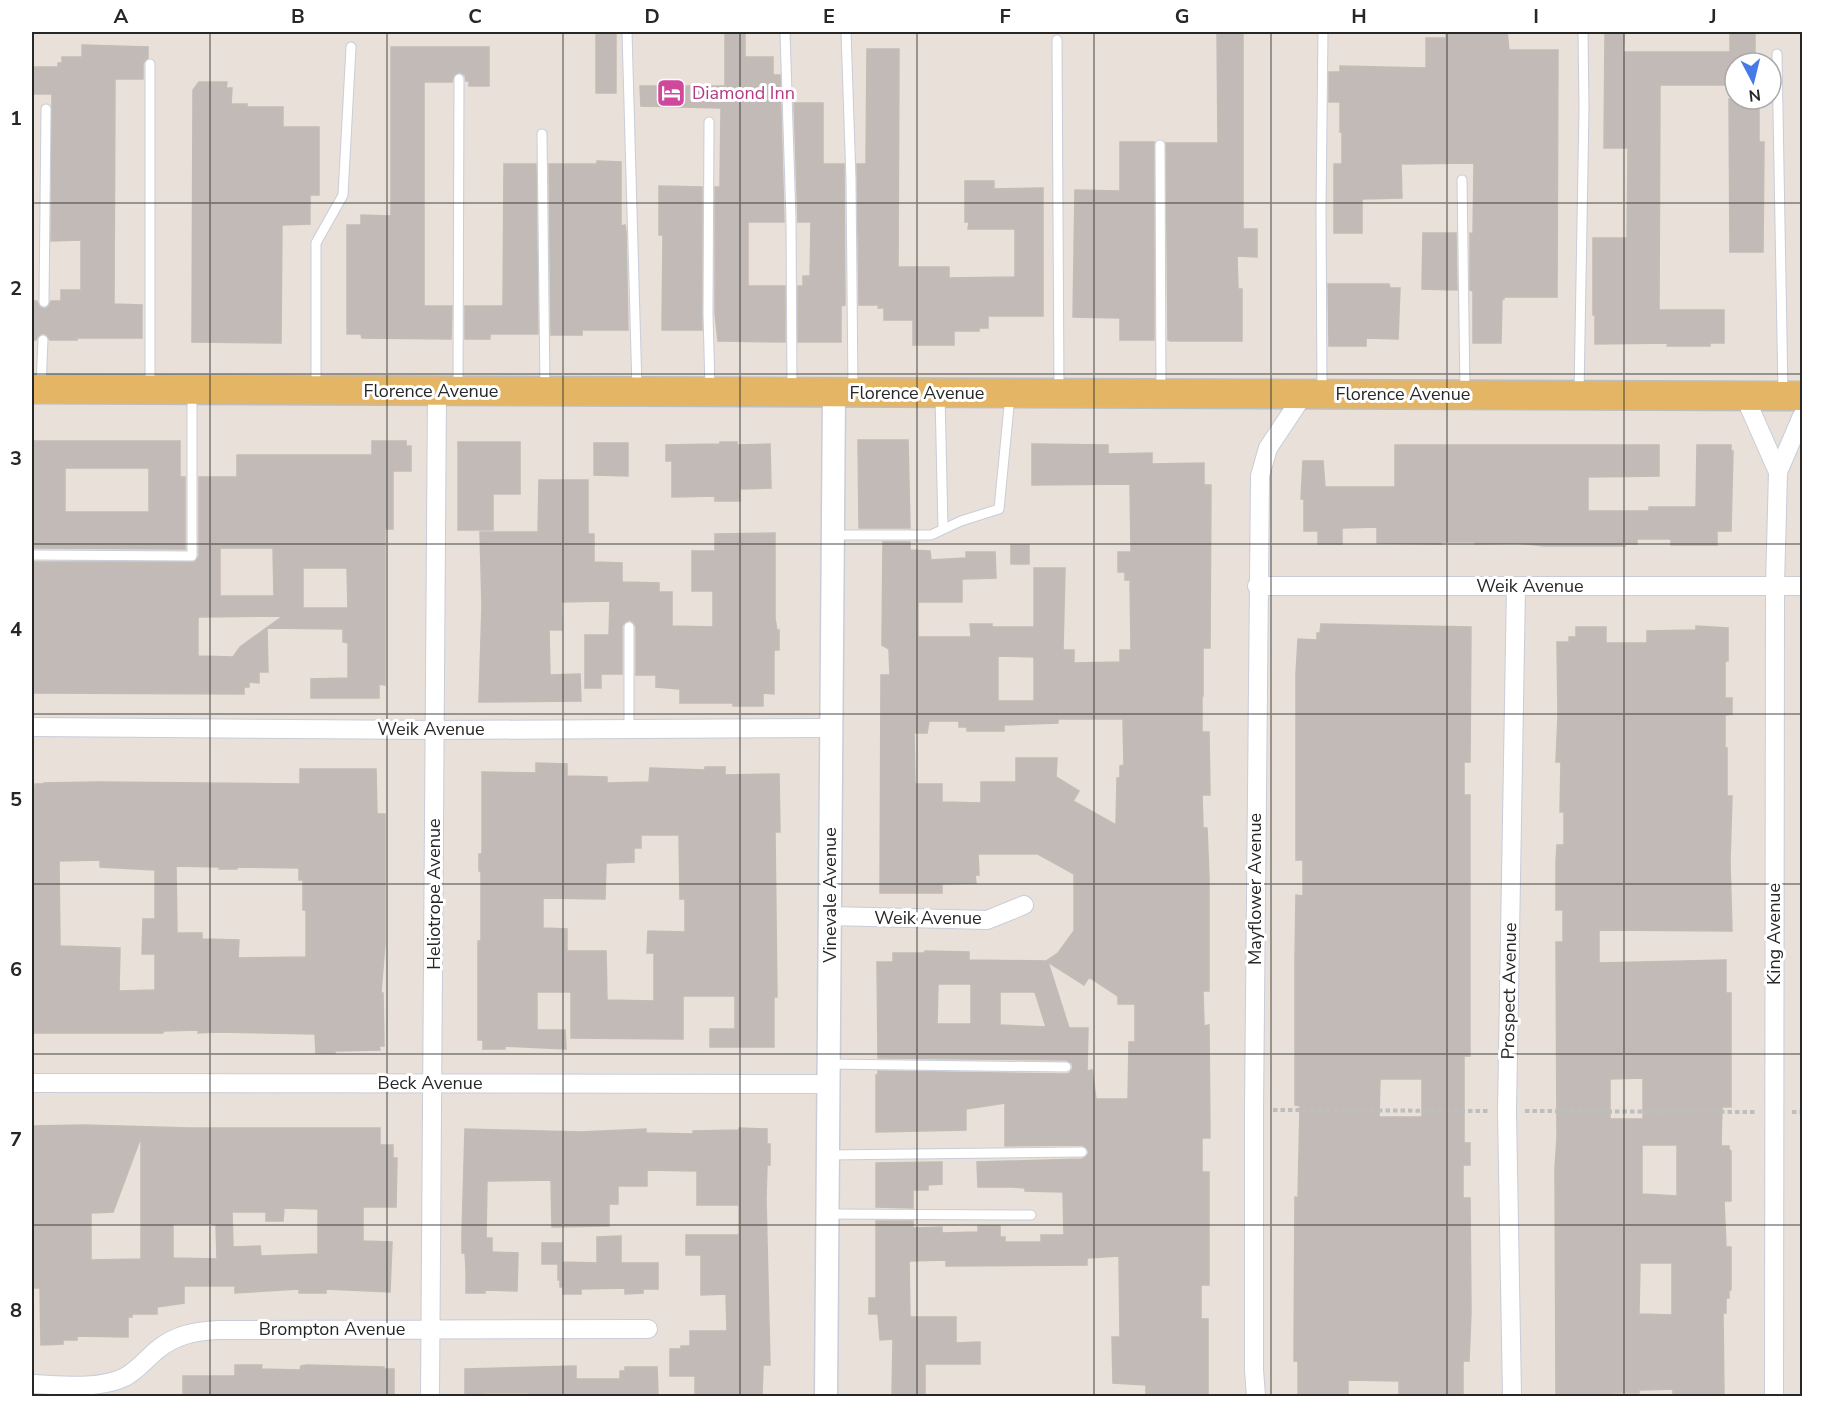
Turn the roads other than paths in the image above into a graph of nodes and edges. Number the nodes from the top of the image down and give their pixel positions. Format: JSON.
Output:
{"nodes":[{"id":1,"x":627,"y":32,"type":"edge"},
{"id":2,"x":785,"y":32,"type":"edge"},
{"id":3,"x":846,"y":32,"type":"edge"},
{"id":4,"x":1323,"y":32,"type":"edge"},
{"id":5,"x":1583,"y":32,"type":"edge"},
{"id":6,"x":1057,"y":40,"type":"dead end"},
{"id":7,"x":351,"y":47,"type":"dead end"},
{"id":8,"x":150,"y":64,"type":"dead end"},
{"id":9,"x":459,"y":79,"type":"dead end"},
{"id":10,"x":46,"y":109,"type":"dead end"},
{"id":11,"x":1780,"y":111,"type":"edge"},
{"id":12,"x":709,"y":122,"type":"dead end"},
{"id":13,"x":542,"y":134,"type":"dead end"},
{"id":14,"x":1160,"y":145,"type":"dead end"},
{"id":15,"x":1462,"y":180,"type":"dead end"},
{"id":16,"x":44,"y":302,"type":"dead end"},
{"id":17,"x":42,"y":340,"type":"dead end"},
{"id":18,"x":36,"y":389,"type":"edge"},
{"id":19,"x":150,"y":390,"type":"junction"},
{"id":20,"x":192,"y":390,"type":"junction"},
{"id":21,"x":316,"y":390,"type":"junction"},
{"id":22,"x":447,"y":391,"type":"junction"},
{"id":23,"x":545,"y":392,"type":"junction"},
{"id":24,"x":637,"y":392,"type":"junction"},
{"id":25,"x":710,"y":392,"type":"junction"},
{"id":26,"x":792,"y":392,"type":"junction"},
{"id":27,"x":843,"y":393,"type":"junction"},
{"id":28,"x":940,"y":393,"type":"junction"},
{"id":29,"x":1010,"y":393,"type":"junction"},
{"id":30,"x":1059,"y":393,"type":"junction"},
{"id":31,"x":1161,"y":393,"type":"junction"},
{"id":32,"x":1313,"y":394,"type":"junction"},
{"id":33,"x":1465,"y":395,"type":"junction"},
{"id":34,"x":1579,"y":395,"type":"junction"},
{"id":35,"x":1744,"y":395,"type":"junction"},
{"id":36,"x":1793,"y":396,"type":"edge"},
{"id":37,"x":1803,"y":416,"type":"edge"},
{"id":38,"x":1779,"y":472,"type":"junction"},
{"id":39,"x":943,"y":529,"type":"junction"},
{"id":40,"x":833,"y":535,"type":"junction"},
{"id":41,"x":32,"y":555,"type":"edge"},
{"id":42,"x":1257,"y":586,"type":"junction"},
{"id":43,"x":1516,"y":586,"type":"junction"},
{"id":44,"x":1775,"y":586,"type":"junction"},
{"id":45,"x":1803,"y":586,"type":"edge"},
{"id":46,"x":630,"y":627,"type":"dead end"},
{"id":47,"x":32,"y":727,"type":"edge"},
{"id":48,"x":831,"y":728,"type":"junction"},
{"id":49,"x":629,"y":729,"type":"junction"},
{"id":50,"x":435,"y":730,"type":"junction"},
{"id":51,"x":1024,"y":905,"type":"dead end"},
{"id":52,"x":830,"y":916,"type":"junction"},
{"id":53,"x":1066,"y":1067,"type":"dead end"},
{"id":54,"x":829,"y":1074,"type":"junction"},
{"id":55,"x":32,"y":1083,"type":"edge"},
{"id":56,"x":433,"y":1083,"type":"junction"},
{"id":57,"x":1082,"y":1152,"type":"dead end"},
{"id":58,"x":828,"y":1155,"type":"junction"},
{"id":59,"x":828,"y":1214,"type":"junction"},
{"id":60,"x":1031,"y":1215,"type":"dead end"},
{"id":61,"x":431,"y":1329,"type":"junction"},
{"id":62,"x":648,"y":1329,"type":"dead end"},
{"id":63,"x":32,"y":1384,"type":"edge"},
{"id":64,"x":430,"y":1396,"type":"edge"},
{"id":65,"x":826,"y":1396,"type":"edge"},
{"id":66,"x":1256,"y":1396,"type":"edge"},
{"id":67,"x":1512,"y":1396,"type":"edge"},
{"id":68,"x":1774,"y":1396,"type":"edge"}],
"edges":[{"from":1,"to":24,"type":"lane"},
{"from":2,"to":26,"type":"lane"},
{"from":3,"to":27,"type":"lane"},
{"from":4,"to":32,"type":"lane"},
{"from":5,"to":34,"type":"lane"},
{"from":6,"to":30,"type":"lane"},
{"from":7,"to":21,"type":"lane"},
{"from":8,"to":19,"type":"lane"},
{"from":9,"to":22,"type":"lane"},
{"from":10,"to":16,"type":"lane"},
{"from":11,"to":36,"type":"lane"},
{"from":12,"to":25,"type":"lane"},
{"from":13,"to":23,"type":"lane"},
{"from":14,"to":31,"type":"lane"},
{"from":15,"to":33,"type":"lane"},
{"from":17,"to":18,"type":"lane"},
{"from":18,"to":19,"type":"main road","name":"Florence Avenue"},
{"from":19,"to":20,"type":"main road","name":"Florence Avenue"},
{"from":20,"to":21,"type":"main road","name":"Florence Avenue"},
{"from":20,"to":41,"type":"lane"},
{"from":21,"to":22,"type":"main road","name":"Florence Avenue"},
{"from":22,"to":23,"type":"main road","name":"Florence Avenue"},
{"from":22,"to":50,"type":"street","name":"Heliotrope Avenue"},
{"from":23,"to":24,"type":"main road","name":"Florence Avenue"},
{"from":24,"to":25,"type":"main road","name":"Florence Avenue"},
{"from":25,"to":26,"type":"main road","name":"Florence Avenue"},
{"from":26,"to":27,"type":"main road","name":"Florence Avenue"},
{"from":27,"to":28,"type":"main road","name":"Florence Avenue"},
{"from":27,"to":40,"type":"street","name":"Vinevale Avenue"},
{"from":28,"to":29,"type":"main road","name":"Florence Avenue"},
{"from":28,"to":39,"type":"lane"},
{"from":29,"to":30,"type":"main road","name":"Florence Avenue"},
{"from":29,"to":39,"type":"lane"},
{"from":30,"to":31,"type":"main road","name":"Florence Avenue"},
{"from":31,"to":32,"type":"main road","name":"Florence Avenue"},
{"from":32,"to":33,"type":"main road","name":"Florence Avenue"},
{"from":32,"to":42,"type":"street","name":"Mayflower Avenue"},
{"from":33,"to":34,"type":"main road","name":"Florence Avenue"},
{"from":34,"to":35,"type":"main road","name":"Florence Avenue"},
{"from":35,"to":36,"type":"main road","name":"Florence Avenue"},
{"from":35,"to":38,"type":"street","name":"King Avenue"},
{"from":37,"to":38,"type":"street","name":"King Avenue"},
{"from":38,"to":44,"type":"street","name":"King Avenue"},
{"from":39,"to":40,"type":"lane"},
{"from":40,"to":48,"type":"street","name":"Vinevale Avenue"},
{"from":42,"to":43,"type":"street","name":"Weik Avenue"},
{"from":42,"to":66,"type":"street","name":"Mayflower Avenue"},
{"from":43,"to":44,"type":"street","name":"Weik Avenue"},
{"from":43,"to":67,"type":"street","name":"Prospect Avenue"},
{"from":44,"to":45,"type":"street","name":"Weik Avenue"},
{"from":44,"to":68,"type":"street","name":"King Avenue"},
{"from":46,"to":49,"type":"lane"},
{"from":47,"to":50,"type":"street","name":"Weik Avenue"},
{"from":48,"to":49,"type":"street","name":"Weik Avenue"},
{"from":48,"to":52,"type":"street","name":"Vinevale Avenue"},
{"from":49,"to":50,"type":"street","name":"Weik Avenue"},
{"from":50,"to":56,"type":"street","name":"Heliotrope Avenue"},
{"from":51,"to":52,"type":"street","name":"Weik Avenue"},
{"from":52,"to":54,"type":"street","name":"Vinevale Avenue"},
{"from":53,"to":54,"type":"lane"},
{"from":54,"to":56,"type":"street","name":"Beck Avenue"},
{"from":54,"to":58,"type":"street","name":"Vinevale Avenue"},
{"from":55,"to":56,"type":"street","name":"Beck Avenue"},
{"from":56,"to":61,"type":"street","name":"Heliotrope Avenue"},
{"from":57,"to":58,"type":"lane"},
{"from":58,"to":59,"type":"street","name":"Vinevale Avenue"},
{"from":59,"to":60,"type":"lane"},
{"from":59,"to":65,"type":"street","name":"Vinevale Avenue"},
{"from":61,"to":62,"type":"street","name":"Brompton Avenue"},
{"from":61,"to":63,"type":"street","name":"Brompton Avenue"},
{"from":61,"to":64,"type":"street","name":"Heliotrope Avenue"}]}
